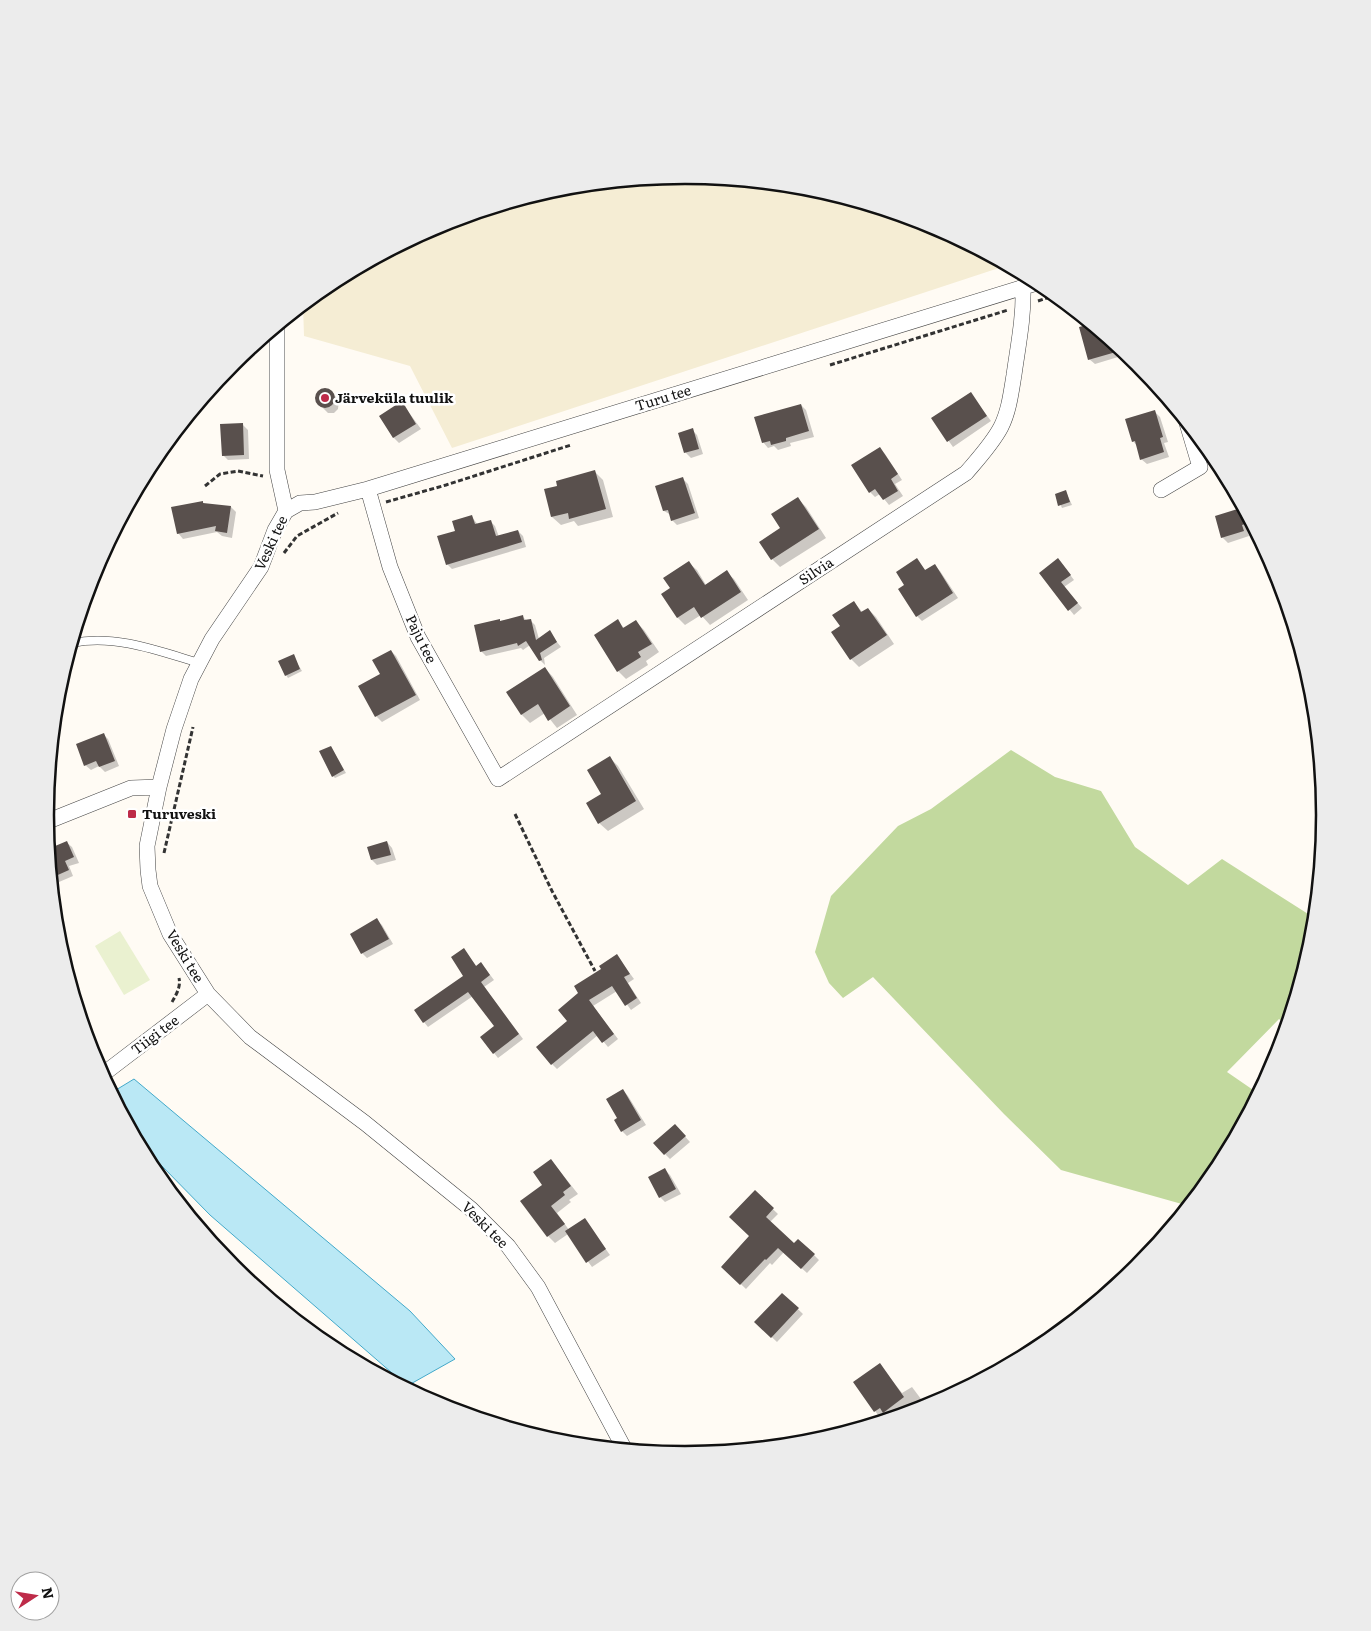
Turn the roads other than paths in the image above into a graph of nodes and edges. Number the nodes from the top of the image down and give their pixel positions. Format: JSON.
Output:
{"nodes":[{"id":1,"x":1029,"y":285,"type":"edge"},
{"id":2,"x":1023,"y":287,"type":"junction"},
{"id":3,"x":277,"y":334,"type":"edge"},
{"id":4,"x":1191,"y":437,"type":"edge"},
{"id":5,"x":368,"y":489,"type":"junction"},
{"id":6,"x":1161,"y":490,"type":"dead end"},
{"id":7,"x":286,"y":511,"type":"junction"},
{"id":8,"x":78,"y":642,"type":"edge"},
{"id":9,"x":199,"y":663,"type":"junction"},
{"id":10,"x":498,"y":779,"type":"joint"},
{"id":11,"x":160,"y":787,"type":"junction"},
{"id":12,"x":54,"y":819,"type":"edge"},
{"id":13,"x":208,"y":994,"type":"junction"},
{"id":14,"x":108,"y":1070,"type":"edge"},
{"id":15,"x":622,"y":1444,"type":"edge"}],
"edges":[{"from":1,"to":2,"type":"street","name":"Turu tee"},
{"from":2,"to":5,"type":"street","name":"Turu tee"},
{"from":2,"to":10,"type":"street","name":"Silvia"},
{"from":3,"to":7,"type":"street","name":"Veski tee"},
{"from":4,"to":6,"type":"street"},
{"from":5,"to":7,"type":"street","name":"Turu tee"},
{"from":5,"to":10,"type":"street","name":"Paju tee"},
{"from":7,"to":9,"type":"street","name":"Veski tee"},
{"from":8,"to":9,"type":"lane"},
{"from":9,"to":11,"type":"street","name":"Veski tee"},
{"from":11,"to":12,"type":"street"},
{"from":11,"to":13,"type":"street","name":"Veski tee"},
{"from":13,"to":14,"type":"street","name":"Tiigi tee"},
{"from":13,"to":15,"type":"street","name":"Veski tee"}]}
